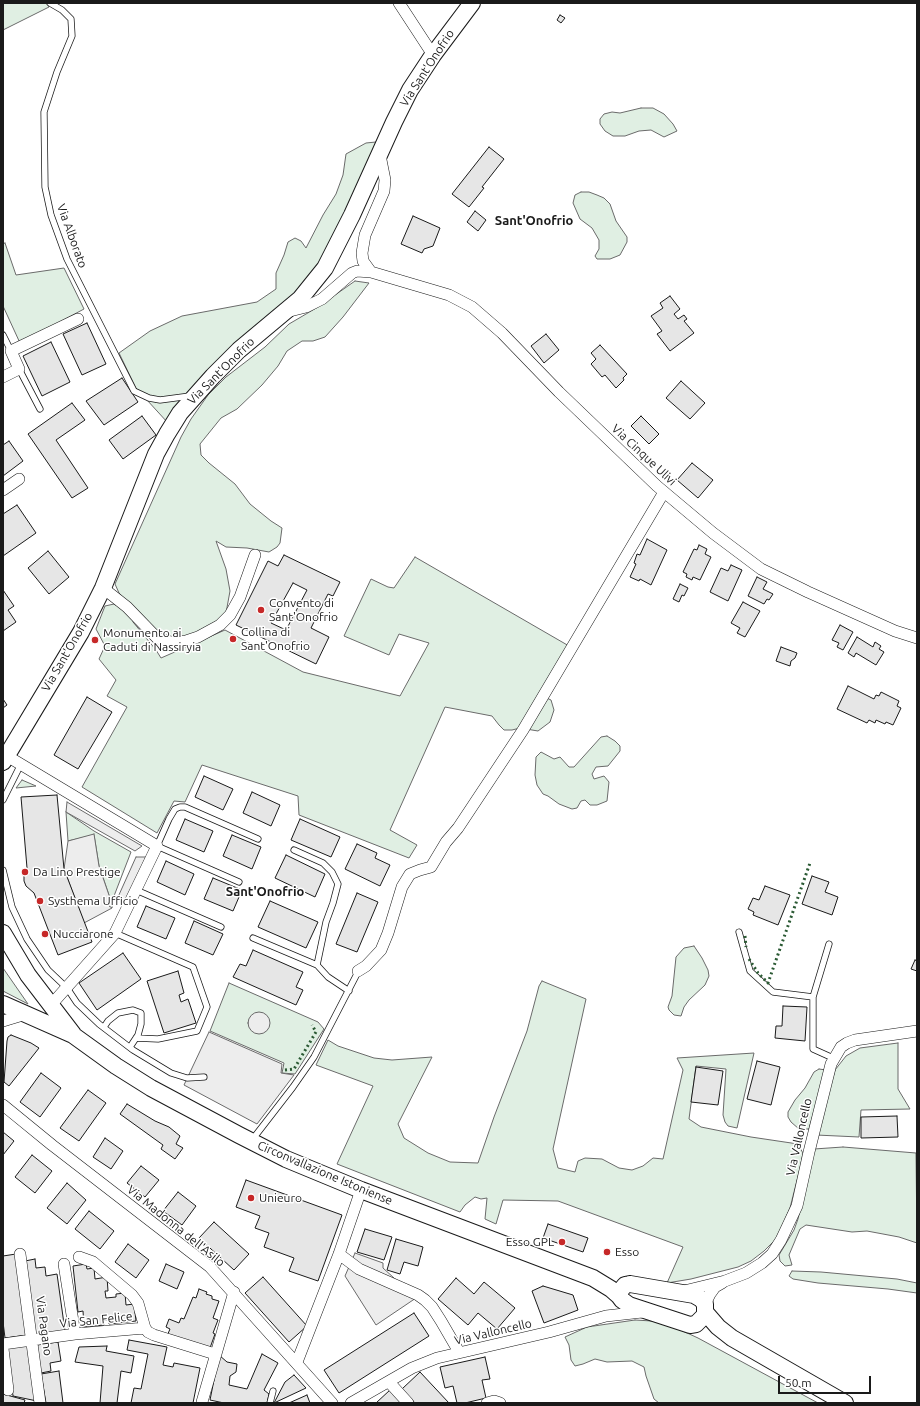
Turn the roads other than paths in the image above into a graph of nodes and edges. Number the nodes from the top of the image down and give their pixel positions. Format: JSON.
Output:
{"nodes":[{"id":1,"x":50,"y":3,"type":"edge"},
{"id":2,"x":399,"y":3,"type":"edge"},
{"id":3,"x":472,"y":3,"type":"edge"},
{"id":4,"x":433,"y":55,"type":"junction"},
{"id":5,"x":380,"y":155,"type":"junction"},
{"id":6,"x":371,"y":272,"type":"junction"},
{"id":7,"x":284,"y":312,"type":"junction"},
{"id":8,"x":78,"y":319,"type":"dead end"},
{"id":9,"x":3,"y":335,"type":"edge"},
{"id":10,"x":11,"y":351,"type":"junction"},
{"id":11,"x":19,"y":369,"type":"junction"},
{"id":12,"x":3,"y":377,"type":"edge"},
{"id":13,"x":194,"y":396,"type":"junction"},
{"id":14,"x":40,"y":409,"type":"dead end"},
{"id":15,"x":19,"y":479,"type":"dead end"},
{"id":16,"x":3,"y":490,"type":"edge"},
{"id":17,"x":664,"y":492,"type":"junction"},
{"id":18,"x":255,"y":555,"type":"dead end"},
{"id":19,"x":103,"y":588,"type":"junction"},
{"id":20,"x":917,"y":638,"type":"edge"},
{"id":21,"x":5,"y":759,"type":"edge"},
{"id":22,"x":21,"y":764,"type":"junction"},
{"id":23,"x":3,"y":800,"type":"edge"},
{"id":24,"x":258,"y":839,"type":"dead end"},
{"id":25,"x":157,"y":846,"type":"junction"},
{"id":26,"x":294,"y":850,"type":"dead end"},
{"id":27,"x":3,"y":870,"type":"edge"},
{"id":28,"x":239,"y":882,"type":"dead end"},
{"id":29,"x":136,"y":890,"type":"junction"},
{"id":30,"x":221,"y":927,"type":"dead end"},
{"id":31,"x":739,"y":932,"type":"dead end"},
{"id":32,"x":3,"y":933,"type":"edge"},
{"id":33,"x":115,"y":934,"type":"junction"},
{"id":34,"x":253,"y":938,"type":"dead end"},
{"id":35,"x":829,"y":944,"type":"dead end"},
{"id":36,"x":317,"y":965,"type":"junction"},
{"id":37,"x":359,"y":970,"type":"joint"},
{"id":38,"x":67,"y":988,"type":"junction"},
{"id":39,"x":349,"y":990,"type":"junction"},
{"id":40,"x":813,"y":997,"type":"junction"},
{"id":41,"x":3,"y":1004,"type":"edge"},
{"id":42,"x":51,"y":1005,"type":"junction"},
{"id":43,"x":26,"y":1014,"type":"junction"},
{"id":44,"x":3,"y":1021,"type":"edge"},
{"id":45,"x":104,"y":1027,"type":"junction"},
{"id":46,"x":917,"y":1031,"type":"edge"},
{"id":47,"x":74,"y":1036,"type":"junction"},
{"id":48,"x":136,"y":1038,"type":"junction"},
{"id":49,"x":130,"y":1047,"type":"junction"},
{"id":50,"x":833,"y":1058,"type":"junction"},
{"id":51,"x":204,"y":1077,"type":"dead end"},
{"id":52,"x":3,"y":1105,"type":"edge"},
{"id":53,"x":251,"y":1142,"type":"junction"},
{"id":54,"x":361,"y":1190,"type":"junction"},
{"id":55,"x":20,"y":1254,"type":"dead end"},
{"id":56,"x":339,"y":1254,"type":"junction"},
{"id":57,"x":79,"y":1257,"type":"dead end"},
{"id":58,"x":64,"y":1264,"type":"dead end"},
{"id":59,"x":593,"y":1278,"type":"junction"},
{"id":60,"x":725,"y":1281,"type":"junction"},
{"id":61,"x":630,"y":1284,"type":"junction"},
{"id":62,"x":234,"y":1292,"type":"junction"},
{"id":63,"x":676,"y":1292,"type":"junction"},
{"id":64,"x":619,"y":1296,"type":"junction"},
{"id":65,"x":649,"y":1311,"type":"junction"},
{"id":66,"x":706,"y":1311,"type":"junction"},
{"id":67,"x":690,"y":1324,"type":"junction"},
{"id":68,"x":145,"y":1328,"type":"junction"},
{"id":69,"x":75,"y":1334,"type":"junction"},
{"id":70,"x":732,"y":1338,"type":"junction"},
{"id":71,"x":32,"y":1340,"type":"junction"},
{"id":72,"x":3,"y":1344,"type":"edge"},
{"id":73,"x":3,"y":1349,"type":"edge"},
{"id":74,"x":459,"y":1352,"type":"junction"},
{"id":75,"x":215,"y":1354,"type":"junction"},
{"id":76,"x":296,"y":1362,"type":"junction"},
{"id":77,"x":389,"y":1382,"type":"junction"},
{"id":78,"x":8,"y":1390,"type":"dead end"},
{"id":79,"x":272,"y":1391,"type":"dead end"},
{"id":80,"x":202,"y":1402,"type":"dead end"},
{"id":81,"x":40,"y":1403,"type":"edge"},
{"id":82,"x":270,"y":1403,"type":"edge"},
{"id":83,"x":332,"y":1403,"type":"edge"},
{"id":84,"x":351,"y":1403,"type":"edge"},
{"id":85,"x":408,"y":1403,"type":"edge"},
{"id":86,"x":487,"y":1403,"type":"edge"},
{"id":87,"x":500,"y":1403,"type":"edge"},
{"id":88,"x":844,"y":1403,"type":"edge"}],
"edges":[{"from":1,"to":13,"type":"lane","name":"Via Alborato"},
{"from":2,"to":4,"type":"street"},
{"from":3,"to":4,"type":"main road","name":"Via Sant'Onofrio"},
{"from":4,"to":5,"type":"main road","name":"Via Sant'Onofrio"},
{"from":5,"to":6,"type":"street"},
{"from":5,"to":7,"type":"main road","name":"Via Sant'Onofrio"},
{"from":6,"to":7,"type":"street"},
{"from":6,"to":17,"type":"street","name":"Via Cinque Ulivi"},
{"from":7,"to":13,"type":"main road","name":"Via Sant'Onofrio"},
{"from":8,"to":10,"type":"street"},
{"from":9,"to":10,"type":"lane"},
{"from":10,"to":11,"type":"street"},
{"from":11,"to":12,"type":"street"},
{"from":11,"to":14,"type":"lane"},
{"from":13,"to":19,"type":"main road","name":"Via Sant'Onofrio"},
{"from":15,"to":16,"type":"street"},
{"from":17,"to":20,"type":"street","name":"Via Cinque Ulivi"},
{"from":17,"to":37,"type":"street"},
{"from":18,"to":19,"type":"street"},
{"from":19,"to":21,"type":"main road","name":"Via Sant'Onofrio"},
{"from":21,"to":22,"type":"street"},
{"from":22,"to":23,"type":"lane"},
{"from":22,"to":25,"type":"street"},
{"from":24,"to":25,"type":"lane"},
{"from":25,"to":28,"type":"lane"},
{"from":25,"to":29,"type":"street"},
{"from":26,"to":36,"type":"lane"},
{"from":27,"to":38,"type":"lane"},
{"from":29,"to":30,"type":"lane"},
{"from":29,"to":33,"type":"street"},
{"from":31,"to":40,"type":"lane"},
{"from":32,"to":42,"type":"main road","name":"Circonvallazione Istoniense"},
{"from":33,"to":38,"type":"street"},
{"from":33,"to":48,"type":"lane"},
{"from":34,"to":36,"type":"lane"},
{"from":35,"to":40,"type":"lane"},
{"from":36,"to":39,"type":"lane"},
{"from":37,"to":39,"type":"lane"},
{"from":38,"to":42,"type":"street"},
{"from":38,"to":45,"type":"lane"},
{"from":39,"to":53,"type":"lane"},
{"from":40,"to":50,"type":"lane"},
{"from":41,"to":43,"type":"main road","name":"Circonvallazione Istoniense"},
{"from":42,"to":47,"type":"main road","name":"Circonvallazione Istoniense"},
{"from":43,"to":44,"type":"street"},
{"from":43,"to":47,"type":"main road","name":"Circonvallazione Istoniense"},
{"from":45,"to":48,"type":"lane"},
{"from":45,"to":49,"type":"lane"},
{"from":46,"to":50,"type":"street","name":"Via Valloncello"},
{"from":47,"to":53,"type":"main road","name":"Circonvallazione Istoniense"},
{"from":48,"to":49,"type":"lane"},
{"from":49,"to":51,"type":"lane"},
{"from":50,"to":60,"type":"street","name":"Via Valloncello"},
{"from":52,"to":62,"type":"street","name":"Via Madonna dell'Asilo"},
{"from":53,"to":54,"type":"main road","name":"Circonvallazione Istoniense"},
{"from":54,"to":56,"type":"street"},
{"from":54,"to":59,"type":"main road","name":"Circonvallazione Istoniense"},
{"from":55,"to":71,"type":"street","name":"Via Pagano"},
{"from":56,"to":74,"type":"street"},
{"from":56,"to":76,"type":"street"},
{"from":57,"to":68,"type":"street"},
{"from":58,"to":69,"type":"street"},
{"from":59,"to":61,"type":"main road","name":"Circonvallazione Istoniense"},
{"from":59,"to":64,"type":"main road","name":"Circonvallazione Istoniense"},
{"from":60,"to":63,"type":"street","name":"Via Valloncello"},
{"from":60,"to":66,"type":"street","name":"Via Valloncello"},
{"from":61,"to":63,"type":"main road","name":"Circonvallazione Istoniense"},
{"from":61,"to":64,"type":"main road"},
{"from":62,"to":75,"type":"street"},
{"from":62,"to":76,"type":"street","name":"Via Madonna dell'Asilo"},
{"from":63,"to":66,"type":"main road","name":"Circonvallazione Istoniense"},
{"from":64,"to":65,"type":"main road","name":"Circonvallazione Istoniense"},
{"from":65,"to":67,"type":"main road","name":"Circonvallazione Istoniense"},
{"from":65,"to":74,"type":"street","name":"Via Valloncello"},
{"from":66,"to":67,"type":"main road"},
{"from":66,"to":70,"type":"main road","name":"Circonvallazione Istoniense"},
{"from":67,"to":70,"type":"main road","name":"Circonvallazione Istoniense"},
{"from":68,"to":69,"type":"street","name":"Via San Felice"},
{"from":68,"to":75,"type":"street"},
{"from":69,"to":71,"type":"street","name":"Via San Felice"},
{"from":70,"to":88,"type":"main road","name":"Circonvallazione Istoniense"},
{"from":71,"to":72,"type":"street","name":"Via San Felice"},
{"from":71,"to":81,"type":"street","name":"Via Pagano"},
{"from":73,"to":78,"type":"street"},
{"from":74,"to":77,"type":"street","name":"Via Valloncello"},
{"from":75,"to":80,"type":"street"},
{"from":76,"to":83,"type":"street","name":"Via Madonna dell'Asilo"},
{"from":77,"to":84,"type":"street","name":"Via Valloncello"},
{"from":77,"to":85,"type":"street"},
{"from":79,"to":82,"type":"lane"},
{"from":86,"to":87,"type":"street"}]}
